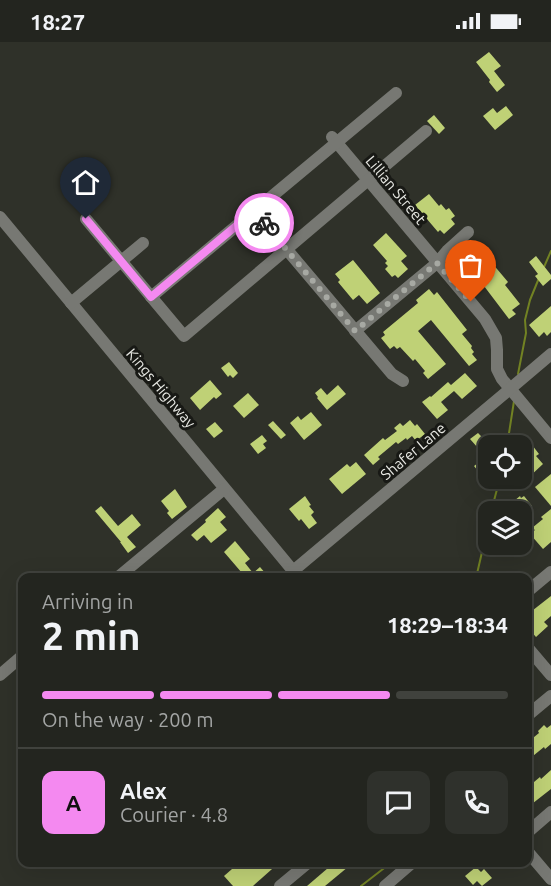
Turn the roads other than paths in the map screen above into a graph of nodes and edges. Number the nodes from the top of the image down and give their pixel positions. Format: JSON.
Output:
{"nodes":[{"id":1,"x":396,"y":93,"type":"dead end"},
{"id":2,"x":426,"y":131,"type":"dead end"},
{"id":3,"x":334,"y":140,"type":"junction"},
{"id":4,"x":368,"y":180,"type":"junction"},
{"id":5,"x":252,"y":208,"type":"junction"},
{"id":6,"x":0,"y":217,"type":"edge"},
{"id":7,"x":86,"y":219,"type":"dead end"},
{"id":8,"x":468,"y":232,"type":"dead end"},
{"id":9,"x":143,"y":243,"type":"dead end"},
{"id":10,"x":286,"y":249,"type":"junction"},
{"id":11,"x":121,"y":261,"type":"junction"},
{"id":12,"x":437,"y":263,"type":"junction"},
{"id":13,"x":151,"y":297,"type":"junction"},
{"id":14,"x":71,"y":303,"type":"junction"},
{"id":15,"x":355,"y":331,"type":"junction"},
{"id":16,"x":551,"y":354,"type":"edge"},
{"id":17,"x":403,"y":381,"type":"dead end"},
{"id":18,"x":510,"y":389,"type":"junction"},
{"id":19,"x":551,"y":438,"type":"edge"},
{"id":20,"x":224,"y":489,"type":"junction"},
{"id":21,"x":551,"y":572,"type":"edge"},
{"id":22,"x":123,"y":573,"type":"edge"},
{"id":23,"x":295,"y":573,"type":"edge"},
{"id":24,"x":297,"y":573,"type":"edge"},
{"id":25,"x":532,"y":588,"type":"edge"},
{"id":26,"x":532,"y":653,"type":"edge"},
{"id":27,"x":18,"y":659,"type":"edge"},
{"id":28,"x":0,"y":675,"type":"edge"},
{"id":29,"x":551,"y":675,"type":"edge"},
{"id":30,"x":551,"y":696,"type":"edge"},
{"id":31,"x":532,"y":712,"type":"edge"},
{"id":32,"x":551,"y":812,"type":"edge"},
{"id":33,"x":532,"y":829,"type":"edge"},
{"id":34,"x":532,"y":857,"type":"edge"},
{"id":35,"x":303,"y":867,"type":"edge"},
{"id":36,"x":407,"y":867,"type":"edge"},
{"id":37,"x":551,"y":879,"type":"edge"},
{"id":38,"x":280,"y":886,"type":"edge"},
{"id":39,"x":385,"y":886,"type":"edge"}],
"edges":[{"from":1,"to":3,"type":"street"},
{"from":2,"to":4,"type":"street"},
{"from":3,"to":4,"type":"street","name":"Lillian Street"},
{"from":3,"to":5,"type":"street"},
{"from":4,"to":10,"type":"street"},
{"from":4,"to":12,"type":"street","name":"Lillian Street"},
{"from":5,"to":10,"type":"street"},
{"from":5,"to":13,"type":"street"},
{"from":6,"to":14,"type":"street","name":"Kings Highway"},
{"from":7,"to":11,"type":"street"},
{"from":8,"to":12,"type":"street"},
{"from":9,"to":11,"type":"street"},
{"from":10,"to":13,"type":"street"},
{"from":10,"to":15,"type":"street"},
{"from":11,"to":13,"type":"street"},
{"from":11,"to":14,"type":"street"},
{"from":12,"to":15,"type":"street"},
{"from":12,"to":18,"type":"street","name":"Lillian Street"},
{"from":14,"to":20,"type":"street","name":"Kings Highway"},
{"from":15,"to":17,"type":"street"},
{"from":16,"to":18,"type":"street","name":"Shafer Lane"},
{"from":18,"to":19,"type":"street","name":"Lillian Street"},
{"from":18,"to":24,"type":"street","name":"Shafer Lane"},
{"from":20,"to":22,"type":"street"},
{"from":20,"to":23,"type":"street","name":"Kings Highway"},
{"from":21,"to":25,"type":"street"},
{"from":26,"to":29,"type":"street"},
{"from":27,"to":28,"type":"street"},
{"from":30,"to":31,"type":"street"},
{"from":32,"to":33,"type":"street"},
{"from":34,"to":37,"type":"street"},
{"from":35,"to":38,"type":"street"},
{"from":36,"to":39,"type":"street"}]}
